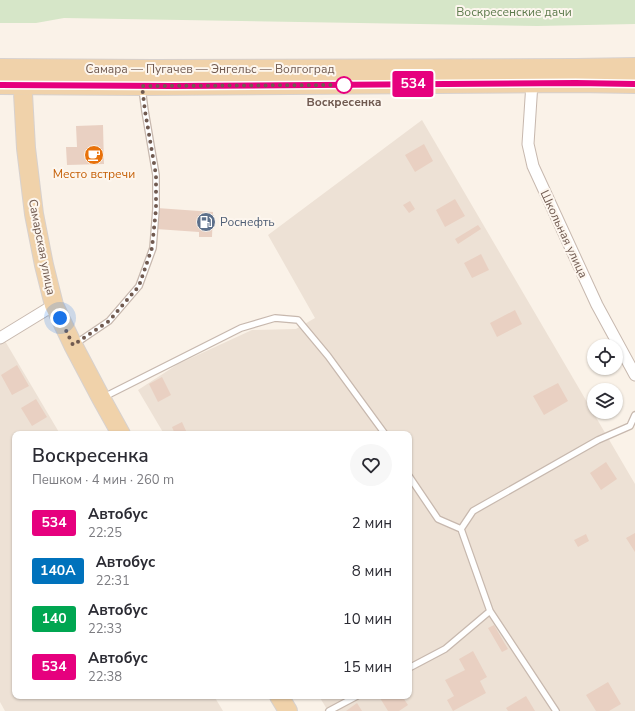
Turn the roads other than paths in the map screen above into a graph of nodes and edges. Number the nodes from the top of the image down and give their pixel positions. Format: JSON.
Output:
{"nodes":[{"id":1,"x":635,"y":67,"type":"edge"},
{"id":2,"x":0,"y":68,"type":"edge"},
{"id":3,"x":22,"y":68,"type":"junction"},
{"id":4,"x":532,"y":83,"type":"junction"},
{"id":5,"x":635,"y":84,"type":"edge"},
{"id":6,"x":0,"y":85,"type":"edge"},
{"id":7,"x":23,"y":86,"type":"junction"},
{"id":8,"x":142,"y":86,"type":"junction"},
{"id":9,"x":54,"y":304,"type":"junction"},
{"id":10,"x":0,"y":338,"type":"edge"},
{"id":11,"x":73,"y":345,"type":"junction"},
{"id":12,"x":635,"y":375,"type":"edge"},
{"id":13,"x":100,"y":398,"type":"junction"},
{"id":14,"x":635,"y":415,"type":"edge"},
{"id":15,"x":119,"y":431,"type":"edge"},
{"id":16,"x":383,"y":431,"type":"edge"},
{"id":17,"x":412,"y":480,"type":"edge"},
{"id":18,"x":461,"y":529,"type":"junction"},
{"id":19,"x":490,"y":611,"type":"junction"},
{"id":20,"x":412,"y":666,"type":"edge"},
{"id":21,"x":281,"y":699,"type":"edge"},
{"id":22,"x":351,"y":699,"type":"edge"},
{"id":23,"x":288,"y":711,"type":"edge"},
{"id":24,"x":329,"y":711,"type":"edge"},
{"id":25,"x":556,"y":711,"type":"edge"}],
"edges":[{"from":1,"to":3,"type":"main road","name":"Самара — Пугачев — Энгельс — Волгоград"},
{"from":2,"to":3,"type":"main road","name":"Самара — Пугачев — Энгельс — Волгоград"},
{"from":3,"to":7,"type":"main road","name":"Самарская улица"},
{"from":4,"to":5,"type":"main road","name":"Самара — Пугачев — Энгельс — Волгоград"},
{"from":4,"to":8,"type":"main road","name":"Самара — Пугачев — Энгельс — Волгоград"},
{"from":4,"to":12,"type":"street","name":"Школьная улица"},
{"from":6,"to":7,"type":"main road","name":"Самара — Пугачев — Энгельс — Волгоград"},
{"from":7,"to":8,"type":"main road","name":"Самара — Пугачев — Энгельс — Волгоград"},
{"from":7,"to":9,"type":"main road","name":"Самарская улица"},
{"from":8,"to":11,"type":"lane"},
{"from":9,"to":10,"type":"street"},
{"from":9,"to":11,"type":"main road","name":"Самарская улица"},
{"from":11,"to":13,"type":"main road","name":"Самарская улица"},
{"from":13,"to":15,"type":"main road","name":"Самарская улица"},
{"from":13,"to":16,"type":"lane"},
{"from":14,"to":18,"type":"lane"},
{"from":17,"to":18,"type":"lane"},
{"from":18,"to":19,"type":"lane"},
{"from":19,"to":20,"type":"lane"},
{"from":19,"to":25,"type":"lane"},
{"from":21,"to":23,"type":"main road"},
{"from":22,"to":24,"type":"lane"}]}
